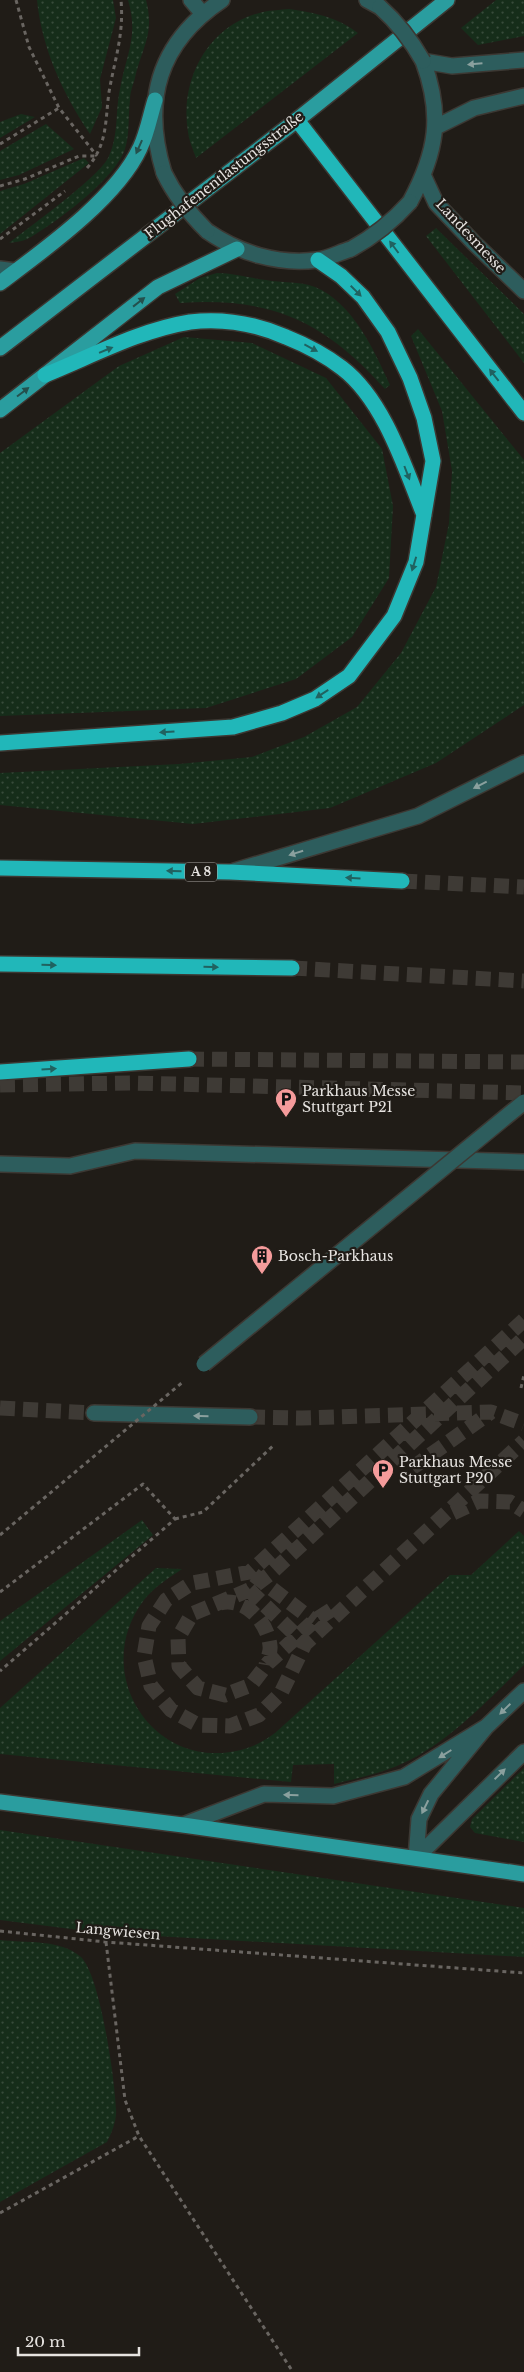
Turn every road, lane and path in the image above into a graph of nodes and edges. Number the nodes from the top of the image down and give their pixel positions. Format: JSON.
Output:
{"nodes":[{"id":1,"x":16,"y":0,"type":"edge"},
{"id":2,"x":121,"y":0,"type":"edge"},
{"id":3,"x":191,"y":0,"type":"edge"},
{"id":4,"x":222,"y":0,"type":"edge"},
{"id":5,"x":447,"y":0,"type":"edge"},
{"id":6,"x":373,"y":4,"type":"edge"},
{"id":7,"x":202,"y":13,"type":"junction"},
{"id":8,"x":524,"y":60,"type":"edge"},
{"id":9,"x":423,"y":61,"type":"junction"},
{"id":10,"x":524,"y":96,"type":"edge"},
{"id":11,"x":154,"y":100,"type":"junction"},
{"id":12,"x":59,"y":108,"type":"junction"},
{"id":13,"x":297,"y":120,"type":"junction"},
{"id":14,"x":436,"y":127,"type":"junction"},
{"id":15,"x":0,"y":144,"type":"edge"},
{"id":16,"x":97,"y":156,"type":"junction"},
{"id":17,"x":86,"y":170,"type":"dead end"},
{"id":18,"x":424,"y":176,"type":"junction"},
{"id":19,"x":0,"y":186,"type":"edge"},
{"id":20,"x":66,"y":190,"type":"dead end"},
{"id":21,"x":0,"y":240,"type":"edge"},
{"id":22,"x":237,"y":249,"type":"junction"},
{"id":23,"x":318,"y":260,"type":"junction"},
{"id":24,"x":0,"y":268,"type":"edge"},
{"id":25,"x":15,"y":271,"type":"junction"},
{"id":26,"x":0,"y":283,"type":"edge"},
{"id":27,"x":524,"y":291,"type":"edge"},
{"id":28,"x":0,"y":348,"type":"edge"},
{"id":29,"x":45,"y":375,"type":"junction"},
{"id":30,"x":0,"y":410,"type":"edge"},
{"id":31,"x":524,"y":413,"type":"edge"},
{"id":32,"x":424,"y":516,"type":"junction"},
{"id":33,"x":0,"y":743,"type":"edge"},
{"id":34,"x":524,"y":763,"type":"edge"},
{"id":35,"x":0,"y":868,"type":"edge"},
{"id":36,"x":230,"y":872,"type":"junction"},
{"id":37,"x":402,"y":881,"type":"tunnel mouth"},
{"id":38,"x":0,"y":964,"type":"edge"},
{"id":39,"x":292,"y":968,"type":"tunnel mouth"},
{"id":40,"x":189,"y":1059,"type":"tunnel mouth"},
{"id":41,"x":0,"y":1072,"type":"edge"},
{"id":42,"x":524,"y":1102,"type":"edge"},
{"id":43,"x":524,"y":1162,"type":"edge"},
{"id":44,"x":0,"y":1164,"type":"edge"},
{"id":45,"x":204,"y":1364,"type":"joint"},
{"id":46,"x":524,"y":1375,"type":"edge"},
{"id":47,"x":520,"y":1388,"type":"dead end"},
{"id":48,"x":94,"y":1413,"type":"tunnel mouth"},
{"id":49,"x":250,"y":1417,"type":"tunnel mouth"},
{"id":50,"x":274,"y":1445,"type":"dead end"},
{"id":51,"x":175,"y":1519,"type":"junction"},
{"id":52,"x":0,"y":1535,"type":"edge"},
{"id":53,"x":0,"y":1592,"type":"edge"},
{"id":54,"x":0,"y":1671,"type":"edge"},
{"id":55,"x":524,"y":1691,"type":"edge"},
{"id":56,"x":486,"y":1728,"type":"junction"},
{"id":57,"x":524,"y":1752,"type":"edge"},
{"id":58,"x":0,"y":1802,"type":"edge"},
{"id":59,"x":183,"y":1825,"type":"junction"},
{"id":60,"x":416,"y":1858,"type":"junction"},
{"id":61,"x":524,"y":1874,"type":"edge"},
{"id":62,"x":0,"y":1931,"type":"edge"},
{"id":63,"x":106,"y":1942,"type":"junction"},
{"id":64,"x":524,"y":1973,"type":"edge"},
{"id":65,"x":139,"y":2136,"type":"junction"},
{"id":66,"x":0,"y":2212,"type":"edge"},
{"id":67,"x":293,"y":2372,"type":"edge"}],
"edges":[{"from":1,"to":12,"type":"path"},
{"from":2,"to":16,"type":"path"},
{"from":3,"to":7,"type":"street"},
{"from":4,"to":7,"type":"street"},
{"from":5,"to":13,"type":"main road","name":"Flughafenentlastungsstraße"},
{"from":6,"to":9,"type":"street","bridge":true},
{"from":7,"to":11,"type":"street"},
{"from":8,"to":9,"type":"street","one_way":true},
{"from":9,"to":14,"type":"street"},
{"from":10,"to":14,"type":"street"},
{"from":11,"to":22,"type":"street","bridge":true},
{"from":11,"to":25,"type":"main road","one_way":true},
{"from":12,"to":15,"type":"path"},
{"from":12,"to":16,"type":"path"},
{"from":13,"to":28,"type":"main road","name":"Flughafenentlastungsstraße"},
{"from":31,"to":13,"type":"highway","one_way":true},
{"from":14,"to":18,"type":"street"},
{"from":16,"to":17,"type":"path"},
{"from":16,"to":19,"type":"path"},
{"from":18,"to":23,"type":"street","bridge":true},
{"from":18,"to":27,"type":"street","name":"Landesmesse"},
{"from":20,"to":21,"type":"path"},
{"from":22,"to":23,"type":"street"},
{"from":29,"to":22,"type":"main road","one_way":true},
{"from":23,"to":32,"type":"highway","one_way":true},
{"from":24,"to":25,"type":"street"},
{"from":25,"to":26,"type":"main road"},
{"from":30,"to":29,"type":"main road","one_way":true},
{"from":29,"to":32,"type":"highway","one_way":true},
{"from":32,"to":33,"type":"highway","one_way":true},
{"from":34,"to":36,"type":"street","one_way":true},
{"from":36,"to":35,"type":"highway","number":"A 8","one_way":true},
{"from":37,"to":36,"type":"highway","number":"A 8","one_way":true},
{"from":38,"to":39,"type":"highway","one_way":true},
{"from":41,"to":40,"type":"highway","one_way":true},
{"from":42,"to":45,"type":"street","bridge":true},
{"from":43,"to":44,"type":"street"},
{"from":45,"to":52,"type":"path","bridge":true},
{"from":46,"to":47,"type":"path"},
{"from":49,"to":48,"type":"street","one_way":true},
{"from":50,"to":51,"type":"path"},
{"from":51,"to":53,"type":"path"},
{"from":51,"to":54,"type":"path"},
{"from":55,"to":56,"type":"street","one_way":true},
{"from":56,"to":59,"type":"street","one_way":true},
{"from":56,"to":60,"type":"street","one_way":true},
{"from":60,"to":57,"type":"street","one_way":true},
{"from":58,"to":59,"type":"main road"},
{"from":59,"to":60,"type":"main road"},
{"from":60,"to":61,"type":"main road"},
{"from":62,"to":63,"type":"path","name":"Langwiesen"},
{"from":63,"to":64,"type":"path","name":"Langwiesen"},
{"from":63,"to":65,"type":"path"},
{"from":65,"to":66,"type":"path"},
{"from":65,"to":67,"type":"path"}]}
